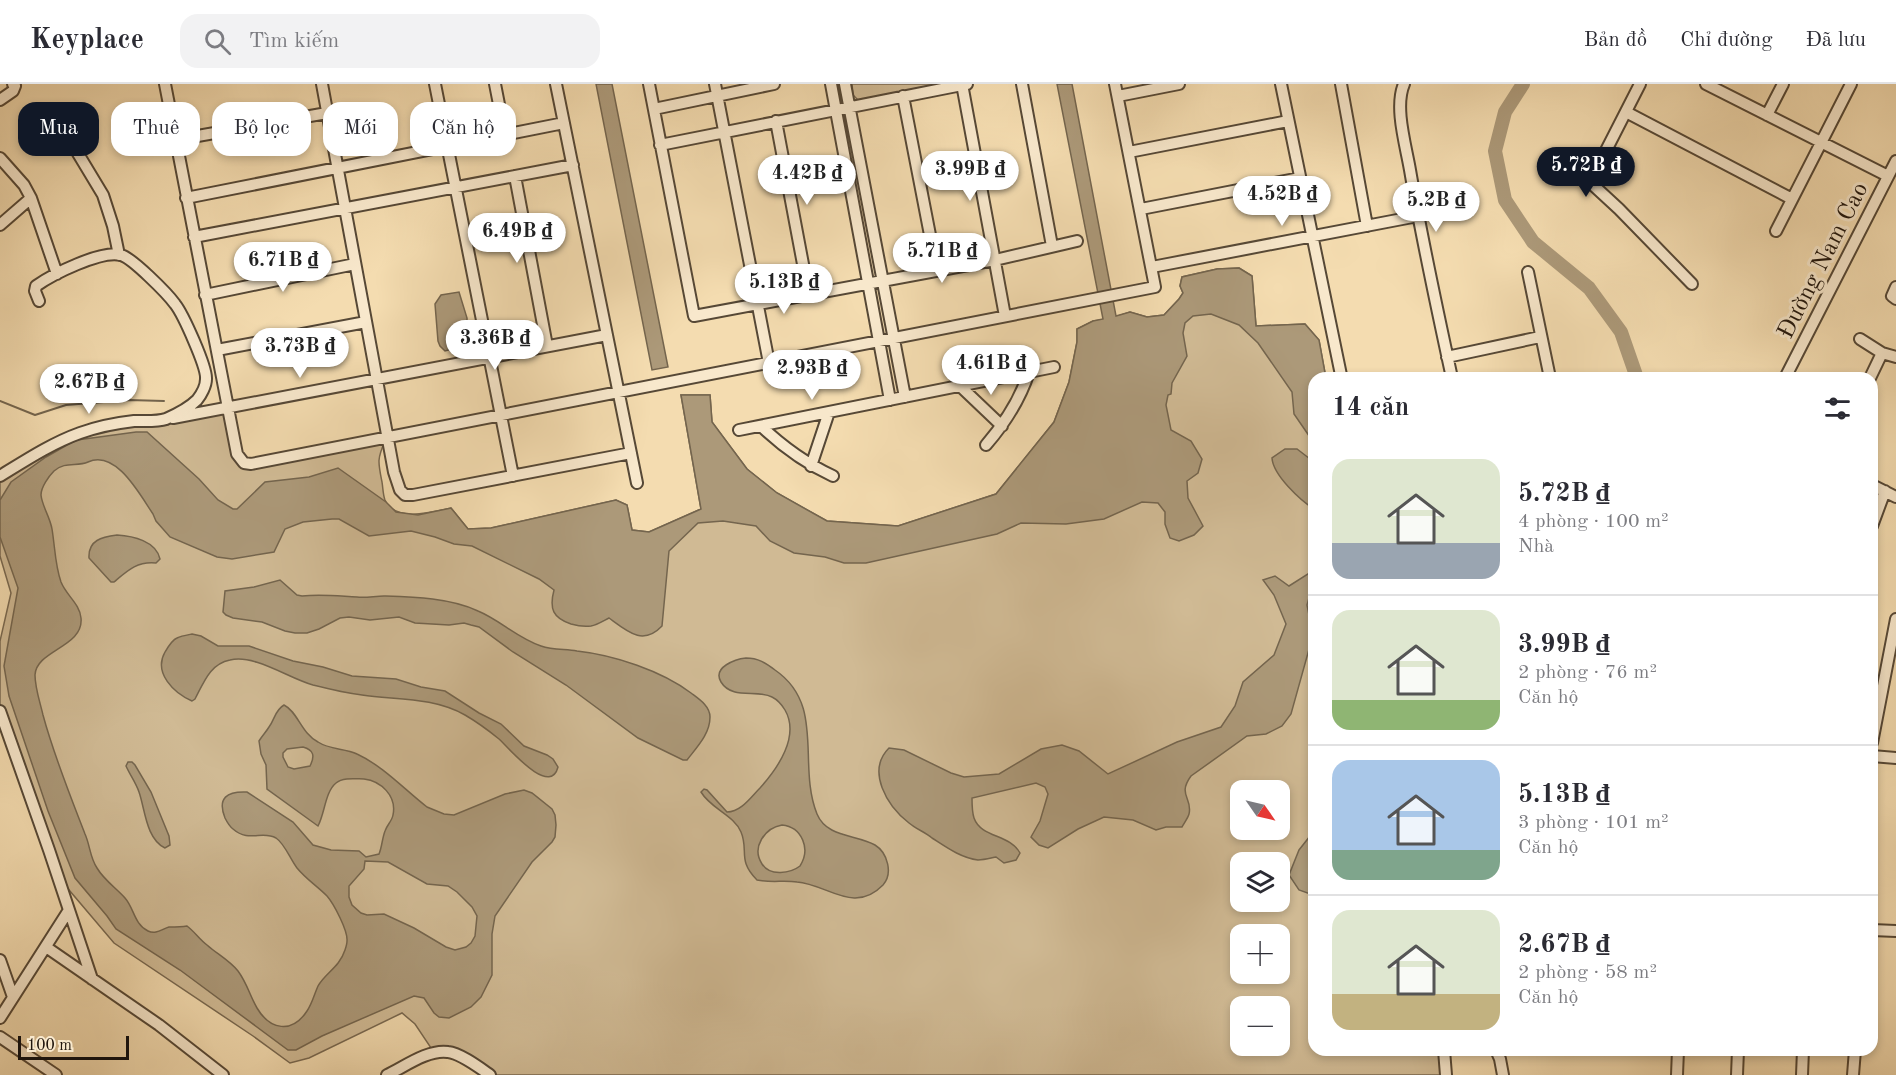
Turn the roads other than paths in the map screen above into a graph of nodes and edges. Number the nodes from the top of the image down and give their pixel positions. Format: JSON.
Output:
{"nodes":[{"id":1,"x":13,"y":84,"type":"edge"},
{"id":2,"x":165,"y":84,"type":"edge"},
{"id":3,"x":322,"y":84,"type":"edge"},
{"id":4,"x":435,"y":84,"type":"edge"},
{"id":5,"x":495,"y":84,"type":"edge"},
{"id":6,"x":556,"y":84,"type":"edge"},
{"id":7,"x":649,"y":84,"type":"edge"},
{"id":8,"x":715,"y":84,"type":"edge"},
{"id":9,"x":772,"y":84,"type":"edge"},
{"id":10,"x":831,"y":84,"type":"edge"},
{"id":11,"x":845,"y":84,"type":"edge"},
{"id":12,"x":964,"y":84,"type":"edge"},
{"id":13,"x":1022,"y":84,"type":"edge"},
{"id":14,"x":1115,"y":84,"type":"edge"},
{"id":15,"x":1179,"y":84,"type":"edge"},
{"id":16,"x":1281,"y":84,"type":"edge"},
{"id":17,"x":1341,"y":84,"type":"edge"},
{"id":18,"x":1404,"y":84,"type":"edge"},
{"id":19,"x":1640,"y":84,"type":"edge"},
{"id":20,"x":1783,"y":84,"type":"edge"},
{"id":21,"x":1851,"y":84,"type":"edge"},
{"id":22,"x":1711,"y":85,"type":"edge"},
{"id":23,"x":717,"y":96,"type":"junction"},
{"id":24,"x":903,"y":96,"type":"junction"},
{"id":25,"x":1118,"y":96,"type":"junction"},
{"id":26,"x":0,"y":100,"type":"edge"},
{"id":27,"x":168,"y":102,"type":"edge"},
{"id":28,"x":325,"y":102,"type":"edge"},
{"id":29,"x":438,"y":102,"type":"edge"},
{"id":30,"x":499,"y":102,"type":"edge"},
{"id":31,"x":849,"y":106,"type":"junction"},
{"id":32,"x":654,"y":109,"type":"junction"},
{"id":33,"x":836,"y":109,"type":"junction"},
{"id":34,"x":1626,"y":112,"type":"junction"},
{"id":35,"x":323,"y":114,"type":"edge"},
{"id":36,"x":1767,"y":115,"type":"junction"},
{"id":37,"x":1288,"y":121,"type":"junction"},
{"id":38,"x":776,"y":122,"type":"junction"},
{"id":39,"x":564,"y":123,"type":"junction"},
{"id":40,"x":724,"y":132,"type":"junction"},
{"id":41,"x":516,"y":133,"type":"edge"},
{"id":42,"x":200,"y":136,"type":"edge"},
{"id":43,"x":1821,"y":142,"type":"junction"},
{"id":44,"x":660,"y":145,"type":"junction"},
{"id":45,"x":1129,"y":152,"type":"junction"},
{"id":46,"x":410,"y":153,"type":"edge"},
{"id":47,"x":79,"y":156,"type":"edge"},
{"id":48,"x":178,"y":156,"type":"edge"},
{"id":49,"x":335,"y":156,"type":"edge"},
{"id":50,"x":449,"y":156,"type":"edge"},
{"id":51,"x":0,"y":158,"type":"edge"},
{"id":52,"x":1896,"y":161,"type":"edge"},
{"id":53,"x":573,"y":165,"type":"junction"},
{"id":54,"x":337,"y":168,"type":"junction"},
{"id":55,"x":515,"y":176,"type":"junction"},
{"id":56,"x":1888,"y":176,"type":"junction"},
{"id":57,"x":1300,"y":178,"type":"junction"},
{"id":58,"x":456,"y":187,"type":"junction"},
{"id":59,"x":31,"y":198,"type":"junction"},
{"id":60,"x":186,"y":198,"type":"junction"},
{"id":61,"x":1792,"y":199,"type":"junction"},
{"id":62,"x":345,"y":208,"type":"junction"},
{"id":63,"x":1141,"y":209,"type":"junction"},
{"id":64,"x":1418,"y":216,"type":"junction"},
{"id":65,"x":0,"y":225,"type":"edge"},
{"id":66,"x":1368,"y":226,"type":"junction"},
{"id":67,"x":1776,"y":231,"type":"dead end"},
{"id":68,"x":1312,"y":236,"type":"junction"},
{"id":69,"x":194,"y":237,"type":"junction"},
{"id":70,"x":1077,"y":241,"type":"dead end"},
{"id":71,"x":1052,"y":246,"type":"junction"},
{"id":72,"x":119,"y":255,"type":"junction"},
{"id":73,"x":995,"y":260,"type":"junction"},
{"id":74,"x":355,"y":264,"type":"junction"},
{"id":75,"x":1152,"y":267,"type":"junction"},
{"id":76,"x":937,"y":271,"type":"junction"},
{"id":77,"x":1528,"y":272,"type":"dead end"},
{"id":78,"x":57,"y":274,"type":"junction"},
{"id":79,"x":883,"y":281,"type":"junction"},
{"id":80,"x":869,"y":284,"type":"junction"},
{"id":81,"x":1692,"y":284,"type":"dead end"},
{"id":82,"x":1896,"y":287,"type":"edge"},
{"id":83,"x":205,"y":295,"type":"junction"},
{"id":84,"x":809,"y":296,"type":"junction"},
{"id":85,"x":1896,"y":299,"type":"edge"},
{"id":86,"x":39,"y":302,"type":"dead end"},
{"id":87,"x":759,"y":305,"type":"junction"},
{"id":88,"x":1005,"y":316,"type":"junction"},
{"id":89,"x":366,"y":322,"type":"junction"},
{"id":90,"x":607,"y":335,"type":"junction"},
{"id":91,"x":1540,"y":337,"type":"junction"},
{"id":92,"x":895,"y":338,"type":"junction"},
{"id":93,"x":1860,"y":339,"type":"dead end"},
{"id":94,"x":879,"y":341,"type":"junction"},
{"id":95,"x":547,"y":346,"type":"junction"},
{"id":96,"x":217,"y":350,"type":"junction"},
{"id":97,"x":1882,"y":352,"type":"junction"},
{"id":98,"x":489,"y":357,"type":"junction"},
{"id":99,"x":1447,"y":357,"type":"junction"},
{"id":100,"x":1896,"y":357,"type":"edge"},
{"id":101,"x":770,"y":363,"type":"junction"},
{"id":102,"x":1054,"y":367,"type":"dead end"},
{"id":103,"x":1029,"y":372,"type":"junction"},
{"id":104,"x":1340,"y":372,"type":"edge"},
{"id":105,"x":1451,"y":372,"type":"edge"},
{"id":106,"x":1549,"y":372,"type":"edge"},
{"id":107,"x":1788,"y":372,"type":"edge"},
{"id":108,"x":1873,"y":372,"type":"edge"},
{"id":109,"x":376,"y":379,"type":"junction"},
{"id":110,"x":960,"y":386,"type":"junction"},
{"id":111,"x":619,"y":392,"type":"junction"},
{"id":112,"x":905,"y":397,"type":"junction"},
{"id":113,"x":890,"y":400,"type":"junction"},
{"id":114,"x":228,"y":407,"type":"junction"},
{"id":115,"x":829,"y":412,"type":"junction"},
{"id":116,"x":501,"y":415,"type":"junction"},
{"id":117,"x":164,"y":419,"type":"junction"},
{"id":118,"x":761,"y":426,"type":"junction"},
{"id":119,"x":1002,"y":426,"type":"junction"},
{"id":120,"x":739,"y":430,"type":"dead end"},
{"id":121,"x":387,"y":438,"type":"junction"},
{"id":122,"x":986,"y":446,"type":"dead end"},
{"id":123,"x":632,"y":453,"type":"junction"},
{"id":124,"x":811,"y":466,"type":"junction"},
{"id":125,"x":0,"y":476,"type":"edge"},
{"id":126,"x":513,"y":476,"type":"junction"},
{"id":127,"x":833,"y":476,"type":"dead end"},
{"id":128,"x":638,"y":483,"type":"dead end"},
{"id":129,"x":1878,"y":488,"type":"edge"},
{"id":130,"x":1885,"y":491,"type":"junction"},
{"id":131,"x":1896,"y":497,"type":"edge"},
{"id":132,"x":1878,"y":509,"type":"edge"},
{"id":133,"x":1896,"y":619,"type":"edge"},
{"id":134,"x":0,"y":711,"type":"edge"},
{"id":135,"x":1878,"y":712,"type":"edge"},
{"id":136,"x":1878,"y":756,"type":"edge"},
{"id":137,"x":1896,"y":758,"type":"edge"},
{"id":138,"x":69,"y":910,"type":"junction"},
{"id":139,"x":1878,"y":930,"type":"edge"},
{"id":140,"x":1896,"y":932,"type":"edge"},
{"id":141,"x":46,"y":947,"type":"junction"},
{"id":142,"x":0,"y":960,"type":"edge"},
{"id":143,"x":92,"y":979,"type":"junction"},
{"id":144,"x":13,"y":997,"type":"junction"},
{"id":145,"x":0,"y":1018,"type":"edge"},
{"id":146,"x":0,"y":1036,"type":"edge"},
{"id":147,"x":1444,"y":1056,"type":"edge"},
{"id":148,"x":1499,"y":1056,"type":"edge"},
{"id":149,"x":1678,"y":1056,"type":"edge"},
{"id":150,"x":1738,"y":1056,"type":"edge"},
{"id":151,"x":1803,"y":1056,"type":"edge"},
{"id":152,"x":1855,"y":1056,"type":"edge"},
{"id":153,"x":56,"y":1075,"type":"edge"},
{"id":154,"x":223,"y":1075,"type":"edge"},
{"id":155,"x":387,"y":1075,"type":"edge"},
{"id":156,"x":490,"y":1075,"type":"edge"},
{"id":157,"x":1446,"y":1075,"type":"edge"},
{"id":158,"x":1503,"y":1075,"type":"edge"},
{"id":159,"x":1677,"y":1075,"type":"edge"},
{"id":160,"x":1737,"y":1075,"type":"edge"},
{"id":161,"x":1802,"y":1075,"type":"edge"},
{"id":162,"x":1853,"y":1075,"type":"edge"}],
"edges":[{"from":1,"to":26,"type":"street"},
{"from":2,"to":27,"type":"street"},
{"from":3,"to":28,"type":"street"},
{"from":4,"to":29,"type":"street"},
{"from":5,"to":30,"type":"street"},
{"from":6,"to":39,"type":"street"},
{"from":7,"to":32,"type":"street"},
{"from":8,"to":23,"type":"street"},
{"from":9,"to":23,"type":"street"},
{"from":10,"to":33,"type":"street"},
{"from":11,"to":31,"type":"street"},
{"from":12,"to":24,"type":"street"},
{"from":12,"to":73,"type":"street"},
{"from":13,"to":71,"type":"street"},
{"from":14,"to":25,"type":"street"},
{"from":15,"to":25,"type":"street"},
{"from":16,"to":37,"type":"street"},
{"from":17,"to":66,"type":"street"},
{"from":18,"to":64,"type":"street"},
{"from":19,"to":34,"type":"street"},
{"from":20,"to":36,"type":"street"},
{"from":21,"to":43,"type":"street"},
{"from":22,"to":36,"type":"street"},
{"from":23,"to":32,"type":"street"},
{"from":23,"to":40,"type":"street"},
{"from":24,"to":31,"type":"street"},
{"from":24,"to":76,"type":"street"},
{"from":25,"to":45,"type":"street"},
{"from":31,"to":33,"type":"street"},
{"from":31,"to":79,"type":"street"},
{"from":32,"to":44,"type":"street"},
{"from":33,"to":38,"type":"street"},
{"from":33,"to":80,"type":"street"},
{"from":34,"to":61,"type":"street"},
{"from":34,"to":81,"type":"street"},
{"from":35,"to":42,"type":"street"},
{"from":36,"to":43,"type":"street"},
{"from":37,"to":45,"type":"street"},
{"from":37,"to":57,"type":"street"},
{"from":38,"to":40,"type":"street"},
{"from":38,"to":84,"type":"street"},
{"from":39,"to":41,"type":"street"},
{"from":39,"to":53,"type":"street"},
{"from":40,"to":44,"type":"street"},
{"from":40,"to":87,"type":"street"},
{"from":43,"to":56,"type":"street"},
{"from":43,"to":61,"type":"street"},
{"from":44,"to":87,"type":"street"},
{"from":45,"to":63,"type":"street"},
{"from":46,"to":54,"type":"street"},
{"from":47,"to":72,"type":"street"},
{"from":48,"to":60,"type":"street"},
{"from":49,"to":54,"type":"street"},
{"from":50,"to":58,"type":"street"},
{"from":51,"to":59,"type":"street"},
{"from":52,"to":56,"type":"street","name":"Đường Nam Cao"},
{"from":53,"to":55,"type":"street"},
{"from":53,"to":90,"type":"street"},
{"from":54,"to":60,"type":"street"},
{"from":54,"to":62,"type":"street"},
{"from":55,"to":58,"type":"street"},
{"from":55,"to":95,"type":"street"},
{"from":56,"to":107,"type":"street","name":"Đường Nam Cao"},
{"from":57,"to":63,"type":"street"},
{"from":57,"to":68,"type":"street"},
{"from":58,"to":62,"type":"street"},
{"from":58,"to":98,"type":"street"},
{"from":59,"to":65,"type":"street"},
{"from":59,"to":78,"type":"street"},
{"from":60,"to":69,"type":"street"},
{"from":61,"to":67,"type":"street"},
{"from":62,"to":69,"type":"street"},
{"from":62,"to":74,"type":"street"},
{"from":63,"to":75,"type":"street"},
{"from":64,"to":66,"type":"street"},
{"from":64,"to":99,"type":"street"},
{"from":66,"to":68,"type":"street"},
{"from":68,"to":75,"type":"street"},
{"from":68,"to":104,"type":"street"},
{"from":69,"to":83,"type":"street"},
{"from":70,"to":71,"type":"street"},
{"from":71,"to":73,"type":"street"},
{"from":72,"to":78,"type":"street"},
{"from":72,"to":117,"type":"street"},
{"from":73,"to":76,"type":"street"},
{"from":73,"to":88,"type":"street"},
{"from":74,"to":83,"type":"street"},
{"from":74,"to":89,"type":"street"},
{"from":75,"to":88,"type":"street"},
{"from":76,"to":79,"type":"street"},
{"from":77,"to":91,"type":"street"},
{"from":78,"to":86,"type":"street"},
{"from":79,"to":80,"type":"street"},
{"from":79,"to":92,"type":"street"},
{"from":80,"to":84,"type":"street"},
{"from":80,"to":94,"type":"street"},
{"from":82,"to":85,"type":"street"},
{"from":83,"to":96,"type":"street"},
{"from":84,"to":87,"type":"street"},
{"from":87,"to":101,"type":"street"},
{"from":88,"to":92,"type":"street"},
{"from":89,"to":96,"type":"street"},
{"from":89,"to":109,"type":"street"},
{"from":90,"to":95,"type":"street"},
{"from":90,"to":111,"type":"street"},
{"from":91,"to":99,"type":"street"},
{"from":91,"to":106,"type":"street"},
{"from":92,"to":94,"type":"street"},
{"from":92,"to":112,"type":"street"},
{"from":93,"to":97,"type":"street"},
{"from":94,"to":101,"type":"street"},
{"from":94,"to":113,"type":"street"},
{"from":95,"to":98,"type":"street"},
{"from":96,"to":114,"type":"street"},
{"from":97,"to":100,"type":"street"},
{"from":97,"to":108,"type":"street"},
{"from":98,"to":109,"type":"street"},
{"from":98,"to":116,"type":"street"},
{"from":99,"to":105,"type":"street"},
{"from":101,"to":111,"type":"street"},
{"from":102,"to":103,"type":"street"},
{"from":103,"to":110,"type":"street"},
{"from":103,"to":119,"type":"street"},
{"from":109,"to":114,"type":"street"},
{"from":109,"to":121,"type":"street"},
{"from":110,"to":112,"type":"street"},
{"from":110,"to":119,"type":"street"},
{"from":111,"to":116,"type":"street"},
{"from":111,"to":123,"type":"street"},
{"from":112,"to":113,"type":"street"},
{"from":113,"to":115,"type":"street"},
{"from":114,"to":117,"type":"street"},
{"from":114,"to":121,"type":"street"},
{"from":115,"to":118,"type":"street"},
{"from":115,"to":124,"type":"street"},
{"from":116,"to":121,"type":"street"},
{"from":116,"to":126,"type":"street"},
{"from":117,"to":125,"type":"street"},
{"from":118,"to":120,"type":"street"},
{"from":118,"to":124,"type":"street"},
{"from":119,"to":122,"type":"street"},
{"from":121,"to":126,"type":"street"},
{"from":123,"to":126,"type":"street"},
{"from":123,"to":128,"type":"street"},
{"from":124,"to":127,"type":"street"},
{"from":129,"to":130,"type":"street"},
{"from":130,"to":131,"type":"street"},
{"from":130,"to":132,"type":"street"},
{"from":133,"to":135,"type":"street"},
{"from":134,"to":138,"type":"street"},
{"from":136,"to":137,"type":"street"},
{"from":138,"to":141,"type":"street"},
{"from":138,"to":143,"type":"street"},
{"from":139,"to":140,"type":"street"},
{"from":141,"to":143,"type":"street"},
{"from":141,"to":144,"type":"street"},
{"from":142,"to":144,"type":"street"},
{"from":143,"to":154,"type":"street"},
{"from":144,"to":145,"type":"street"},
{"from":146,"to":153,"type":"street"},
{"from":147,"to":157,"type":"street"},
{"from":148,"to":158,"type":"street"},
{"from":149,"to":159,"type":"street"},
{"from":150,"to":160,"type":"street"},
{"from":151,"to":161,"type":"street"},
{"from":152,"to":162,"type":"street"},
{"from":155,"to":156,"type":"street"}]}
